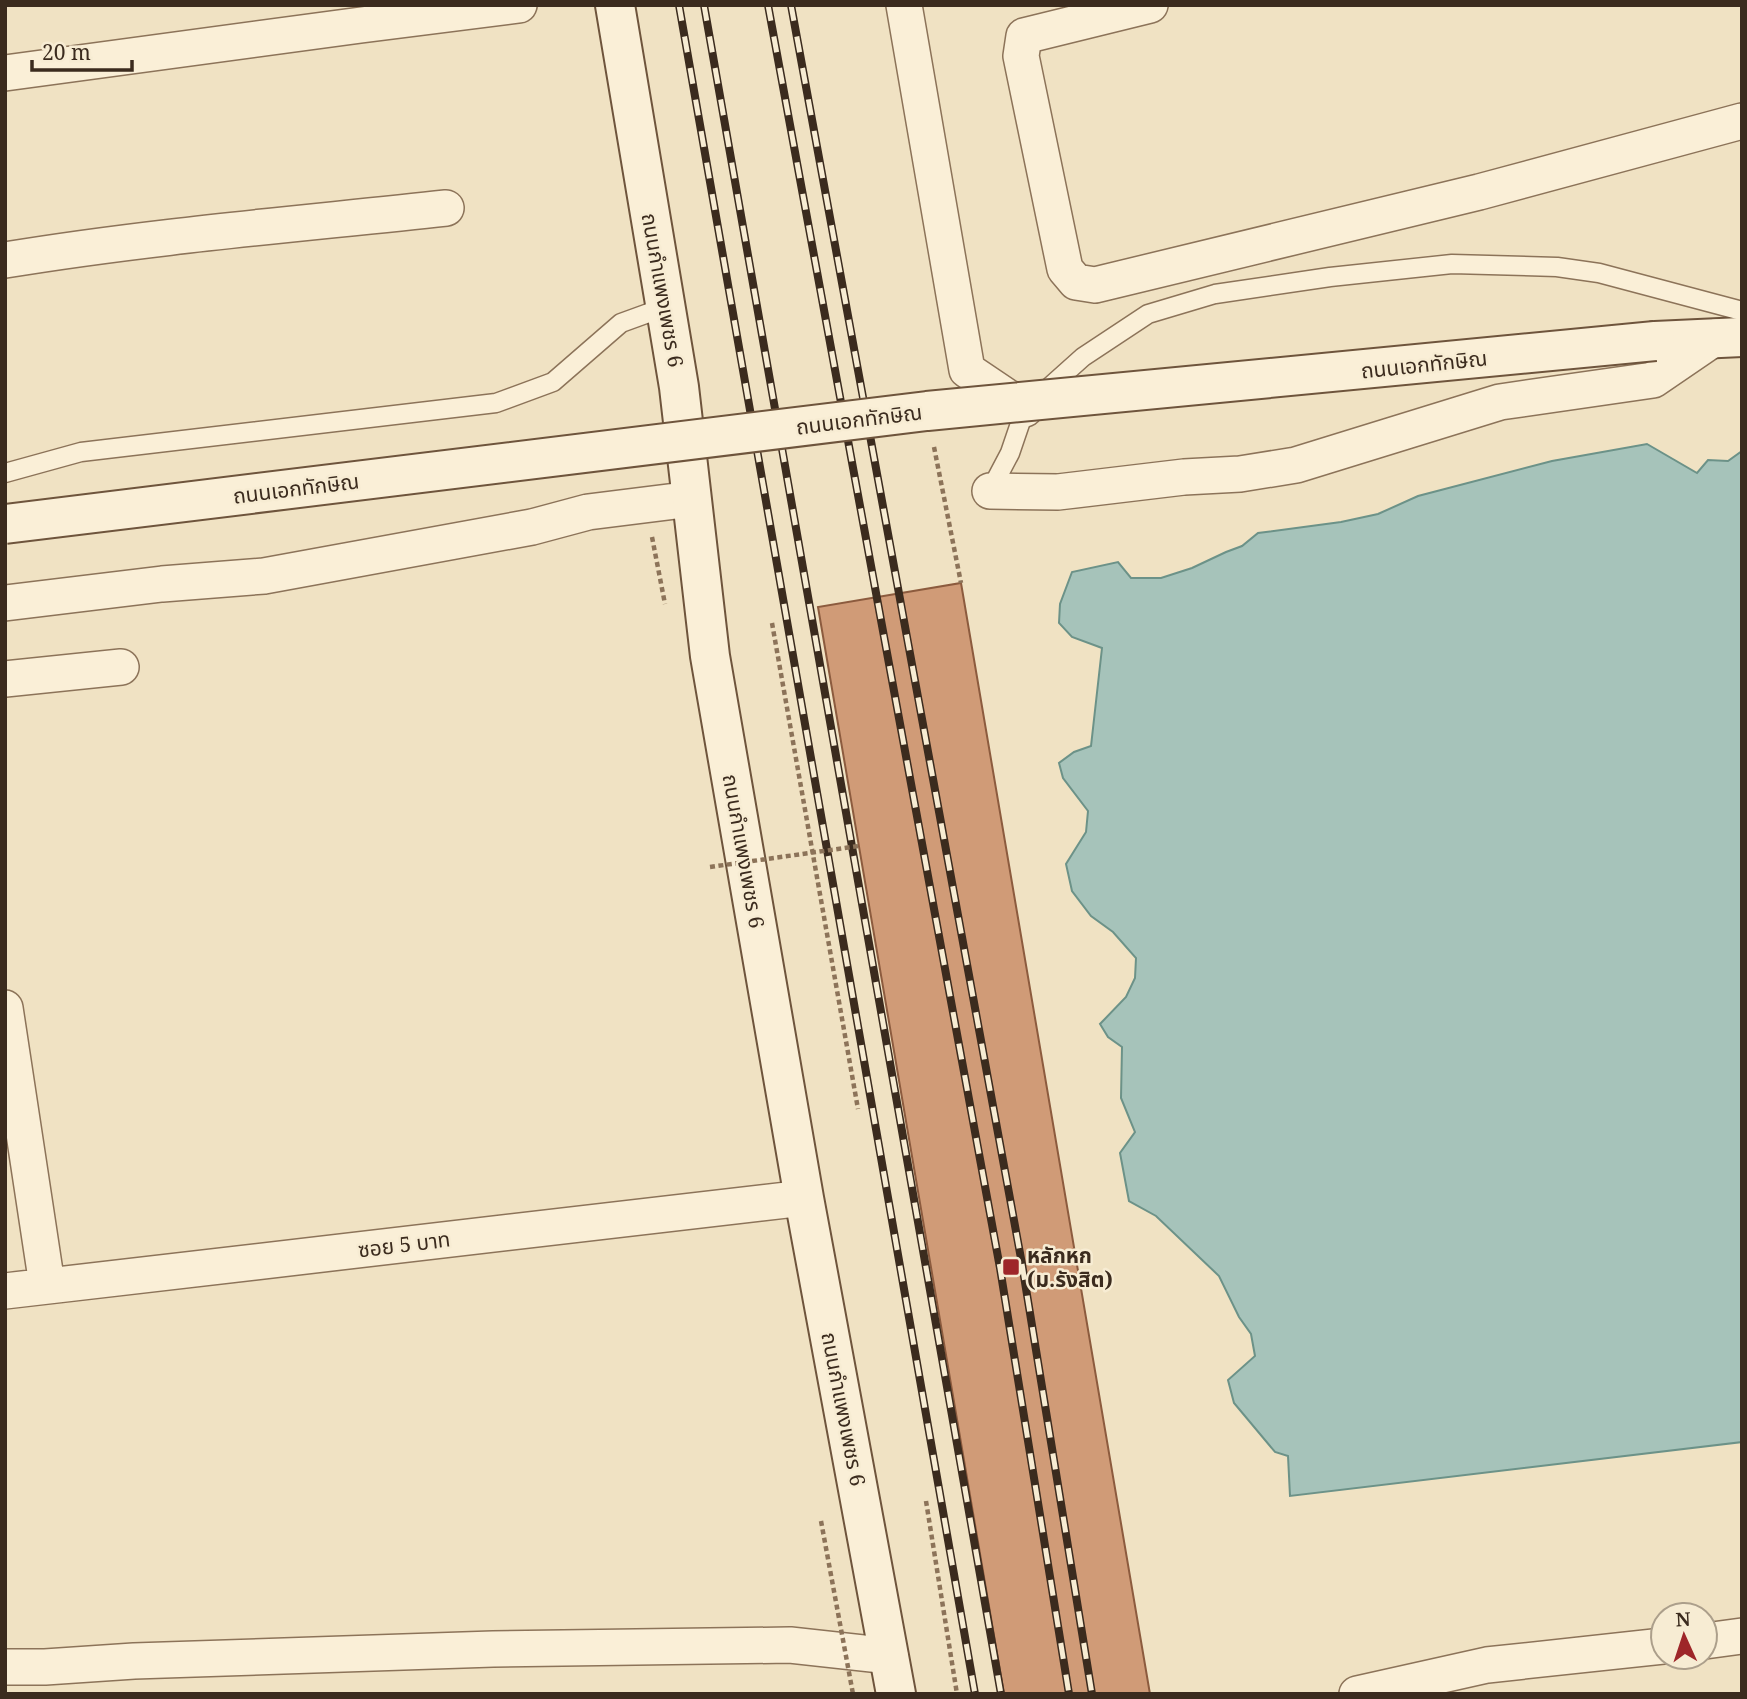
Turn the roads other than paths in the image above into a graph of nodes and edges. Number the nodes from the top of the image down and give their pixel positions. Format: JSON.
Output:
{"nodes":[{"id":1,"x":519,"y":5,"type":"edge"},
{"id":2,"x":615,"y":5,"type":"edge"},
{"id":3,"x":904,"y":5,"type":"edge"},
{"id":4,"x":1150,"y":5,"type":"edge"},
{"id":5,"x":360,"y":15,"type":"edge"},
{"id":6,"x":5,"y":74,"type":"edge"},
{"id":7,"x":1742,"y":121,"type":"edge"},
{"id":8,"x":446,"y":208,"type":"dead end"},
{"id":9,"x":5,"y":260,"type":"edge"},
{"id":10,"x":665,"y":307,"type":"junction"},
{"id":11,"x":1735,"y":327,"type":"edge"},
{"id":12,"x":1025,"y":409,"type":"junction"},
{"id":13,"x":5,"y":473,"type":"edge"},
{"id":14,"x":990,"y":491,"type":"joint"},
{"id":15,"x":692,"y":499,"type":"junction"},
{"id":16,"x":5,"y":524,"type":"edge"},
{"id":17,"x":5,"y":603,"type":"edge"},
{"id":18,"x":121,"y":667,"type":"dead end"},
{"id":19,"x":5,"y":679,"type":"edge"},
{"id":20,"x":5,"y":1008,"type":"edge"},
{"id":21,"x":13,"y":1111,"type":"edge"},
{"id":22,"x":804,"y":1198,"type":"junction"},
{"id":23,"x":47,"y":1285,"type":"junction"},
{"id":24,"x":5,"y":1291,"type":"edge"},
{"id":25,"x":1742,"y":1636,"type":"edge"},
{"id":26,"x":1719,"y":1639,"type":"edge"},
{"id":27,"x":1649,"y":1648,"type":"edge"},
{"id":28,"x":890,"y":1656,"type":"junction"},
{"id":29,"x":5,"y":1667,"type":"edge"},
{"id":30,"x":896,"y":1694,"type":"edge"},
{"id":31,"x":1357,"y":1694,"type":"edge"}],
"edges":[{"from":1,"to":5,"type":"street"},
{"from":2,"to":10,"type":"main road","name":"ถนนกำแพงเพชร 6"},
{"from":3,"to":12,"type":"street"},
{"from":4,"to":7,"type":"street"},
{"from":5,"to":6,"type":"street"},
{"from":8,"to":9,"type":"street"},
{"from":10,"to":13,"type":"lane"},
{"from":10,"to":15,"type":"main road","name":"ถนนกำแพงเพชร 6"},
{"from":11,"to":12,"type":"lane"},
{"from":11,"to":14,"type":"street"},
{"from":11,"to":16,"type":"main road","name":"ถนนเอกทักษิณ","bridge":true},
{"from":12,"to":14,"type":"lane"},
{"from":15,"to":17,"type":"street"},
{"from":15,"to":22,"type":"main road","name":"ถนนกำแพงเพชร 6"},
{"from":18,"to":19,"type":"street"},
{"from":20,"to":21,"type":"street"},
{"from":21,"to":23,"type":"street"},
{"from":22,"to":23,"type":"street","name":"ซอย 5 บาท"},
{"from":22,"to":28,"type":"main road","name":"ถนนกำแพงเพชร 6"},
{"from":23,"to":24,"type":"street","name":"ซอย 5 บาท"},
{"from":25,"to":26,"type":"street"},
{"from":27,"to":31,"type":"street"},
{"from":28,"to":29,"type":"street"},
{"from":28,"to":30,"type":"main road","name":"ถนนกำแพงเพชร 6"}]}
